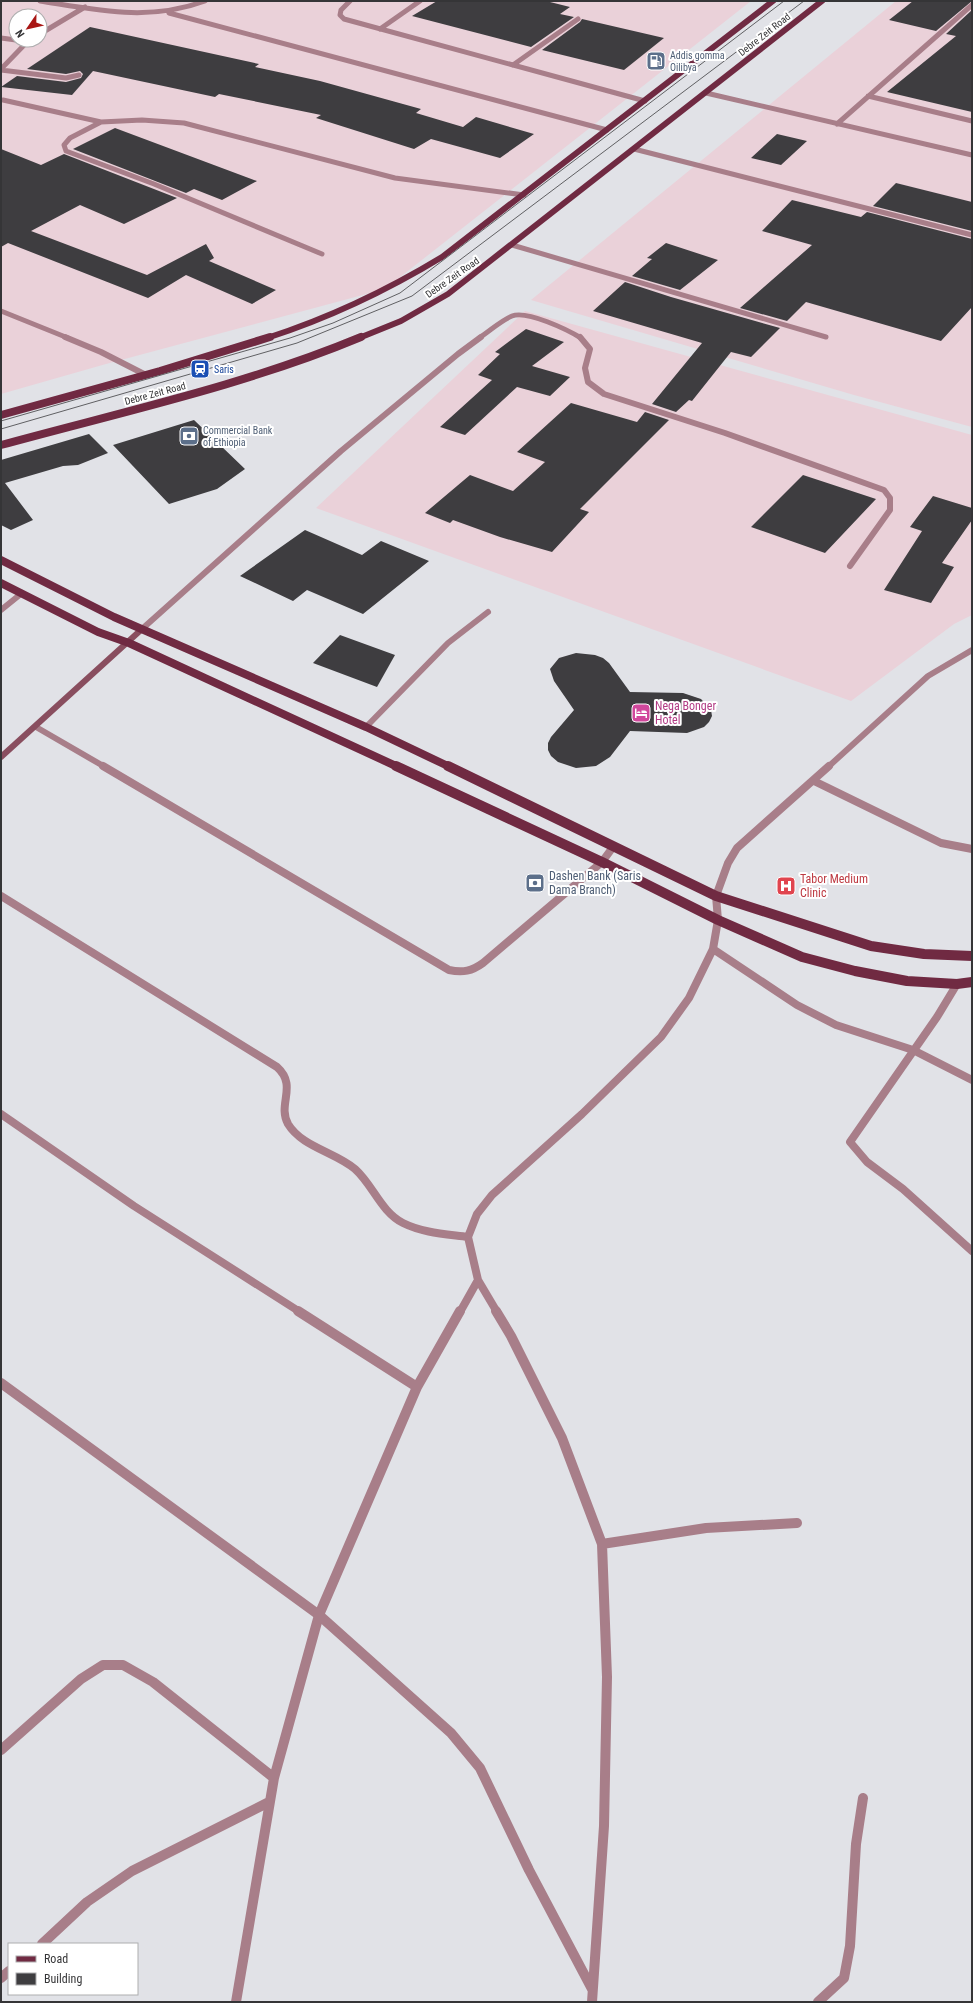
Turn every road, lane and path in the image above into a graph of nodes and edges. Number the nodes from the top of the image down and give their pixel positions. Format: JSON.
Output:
{"nodes":[{"id":1,"x":40,"y":1,"type":"edge"},
{"id":2,"x":205,"y":1,"type":"edge"},
{"id":3,"x":350,"y":1,"type":"edge"},
{"id":4,"x":420,"y":1,"type":"edge"},
{"id":5,"x":773,"y":1,"type":"edge"},
{"id":6,"x":822,"y":1,"type":"edge"},
{"id":7,"x":972,"y":5,"type":"edge"},
{"id":8,"x":85,"y":7,"type":"junction"},
{"id":9,"x":169,"y":12,"type":"junction"},
{"id":10,"x":578,"y":19,"type":"dead end"},
{"id":11,"x":48,"y":29,"type":"edge"},
{"id":12,"x":380,"y":29,"type":"junction"},
{"id":13,"x":21,"y":48,"type":"edge"},
{"id":14,"x":513,"y":65,"type":"junction"},
{"id":15,"x":1,"y":70,"type":"edge"},
{"id":16,"x":79,"y":75,"type":"dead end"},
{"id":17,"x":706,"y":93,"type":"junction"},
{"id":18,"x":868,"y":96,"type":"junction"},
{"id":19,"x":3,"y":100,"type":"dead end"},
{"id":20,"x":645,"y":101,"type":"junction"},
{"id":21,"x":972,"y":121,"type":"edge"},
{"id":22,"x":101,"y":122,"type":"junction"},
{"id":23,"x":837,"y":124,"type":"junction"},
{"id":24,"x":607,"y":130,"type":"junction"},
{"id":25,"x":634,"y":148,"type":"junction"},
{"id":26,"x":972,"y":155,"type":"edge"},
{"id":27,"x":524,"y":195,"type":"junction"},
{"id":28,"x":972,"y":235,"type":"edge"},
{"id":29,"x":512,"y":245,"type":"junction"},
{"id":30,"x":322,"y":254,"type":"dead end"},
{"id":31,"x":1,"y":311,"type":"edge"},
{"id":32,"x":826,"y":337,"type":"dead end"},
{"id":33,"x":146,"y":375,"type":"junction"},
{"id":34,"x":1,"y":414,"type":"edge"},
{"id":35,"x":1,"y":445,"type":"edge"},
{"id":36,"x":1,"y":560,"type":"edge"},
{"id":37,"x":850,"y":566,"type":"dead end"},
{"id":38,"x":1,"y":583,"type":"edge"},
{"id":39,"x":22,"y":593,"type":"junction"},
{"id":40,"x":1,"y":610,"type":"edge"},
{"id":41,"x":488,"y":612,"type":"dead end"},
{"id":42,"x":142,"y":629,"type":"junction"},
{"id":43,"x":129,"y":643,"type":"junction"},
{"id":44,"x":972,"y":650,"type":"edge"},
{"id":45,"x":366,"y":726,"type":"junction"},
{"id":46,"x":36,"y":727,"type":"junction"},
{"id":47,"x":1,"y":757,"type":"edge"},
{"id":48,"x":814,"y":781,"type":"junction"},
{"id":49,"x":613,"y":847,"type":"junction"},
{"id":50,"x":972,"y":849,"type":"edge"},
{"id":51,"x":602,"y":862,"type":"junction"},
{"id":52,"x":1,"y":896,"type":"edge"},
{"id":53,"x":716,"y":896,"type":"junction"},
{"id":54,"x":718,"y":920,"type":"junction"},
{"id":55,"x":713,"y":949,"type":"junction"},
{"id":56,"x":972,"y":956,"type":"edge"},
{"id":57,"x":972,"y":982,"type":"edge"},
{"id":58,"x":957,"y":984,"type":"junction"},
{"id":59,"x":913,"y":1050,"type":"junction"},
{"id":60,"x":972,"y":1080,"type":"edge"},
{"id":61,"x":1,"y":1114,"type":"edge"},
{"id":62,"x":468,"y":1237,"type":"junction"},
{"id":63,"x":972,"y":1252,"type":"edge"},
{"id":64,"x":478,"y":1280,"type":"junction"},
{"id":65,"x":1,"y":1383,"type":"edge"},
{"id":66,"x":417,"y":1387,"type":"junction"},
{"id":67,"x":797,"y":1523,"type":"dead end"},
{"id":68,"x":602,"y":1544,"type":"junction"},
{"id":69,"x":319,"y":1615,"type":"junction"},
{"id":70,"x":1,"y":1750,"type":"edge"},
{"id":71,"x":274,"y":1778,"type":"junction"},
{"id":72,"x":863,"y":1798,"type":"dead end"},
{"id":73,"x":269,"y":1802,"type":"junction"},
{"id":74,"x":43,"y":1943,"type":"edge"},
{"id":75,"x":592,"y":1990,"type":"junction"},
{"id":76,"x":236,"y":2002,"type":"edge"},
{"id":77,"x":592,"y":2002,"type":"edge"},
{"id":78,"x":818,"y":2002,"type":"edge"}],
"edges":[{"from":1,"to":8,"type":"street"},
{"from":2,"to":9,"type":"street"},
{"from":3,"to":12,"type":"street"},
{"from":4,"to":12,"type":"street"},
{"from":5,"to":20,"type":"main road","name":"Debre Zeit Road"},
{"from":6,"to":17,"type":"main road","name":"Debre Zeit Road"},
{"from":7,"to":18,"type":"street"},
{"from":8,"to":9,"type":"street"},
{"from":8,"to":11,"type":"street"},
{"from":9,"to":24,"type":"street"},
{"from":10,"to":14,"type":"street"},
{"from":12,"to":14,"type":"street"},
{"from":13,"to":15,"type":"street"},
{"from":14,"to":20,"type":"street"},
{"from":15,"to":16,"type":"street"},
{"from":17,"to":23,"type":"street"},
{"from":17,"to":25,"type":"main road","name":"Debre Zeit Road"},
{"from":18,"to":21,"type":"street"},
{"from":18,"to":23,"type":"street"},
{"from":19,"to":22,"type":"street"},
{"from":20,"to":24,"type":"main road","name":"Debre Zeit Road"},
{"from":22,"to":27,"type":"street"},
{"from":22,"to":30,"type":"street"},
{"from":23,"to":26,"type":"street"},
{"from":24,"to":27,"type":"main road","name":"Debre Zeit Road"},
{"from":25,"to":28,"type":"street"},
{"from":25,"to":29,"type":"main road","name":"Debre Zeit Road"},
{"from":27,"to":33,"type":"main road","name":"Debre Zeit Road"},
{"from":29,"to":32,"type":"street"},
{"from":29,"to":35,"type":"main road","name":"Debre Zeit Road"},
{"from":31,"to":33,"type":"street"},
{"from":33,"to":34,"type":"main road","name":"Debre Zeit Road"},
{"from":36,"to":42,"type":"main road"},
{"from":37,"to":42,"type":"street"},
{"from":38,"to":39,"type":"main road"},
{"from":39,"to":40,"type":"street"},
{"from":39,"to":43,"type":"main road"},
{"from":41,"to":45,"type":"street"},
{"from":42,"to":43,"type":"street"},
{"from":42,"to":45,"type":"main road"},
{"from":43,"to":46,"type":"street"},
{"from":43,"to":51,"type":"main road"},
{"from":44,"to":48,"type":"street"},
{"from":45,"to":49,"type":"main road"},
{"from":46,"to":47,"type":"street"},
{"from":46,"to":51,"type":"street"},
{"from":48,"to":50,"type":"street"},
{"from":48,"to":53,"type":"street"},
{"from":49,"to":51,"type":"street"},
{"from":49,"to":53,"type":"main road"},
{"from":51,"to":54,"type":"main road"},
{"from":52,"to":62,"type":"street"},
{"from":53,"to":54,"type":"street"},
{"from":53,"to":56,"type":"main road"},
{"from":54,"to":55,"type":"street"},
{"from":54,"to":58,"type":"main road"},
{"from":55,"to":59,"type":"street"},
{"from":55,"to":62,"type":"street"},
{"from":57,"to":58,"type":"main road"},
{"from":58,"to":59,"type":"street"},
{"from":59,"to":60,"type":"street"},
{"from":59,"to":63,"type":"street"},
{"from":61,"to":66,"type":"street"},
{"from":62,"to":64,"type":"street"},
{"from":64,"to":66,"type":"street"},
{"from":64,"to":68,"type":"street"},
{"from":65,"to":69,"type":"street"},
{"from":66,"to":69,"type":"street"},
{"from":67,"to":68,"type":"street"},
{"from":68,"to":75,"type":"street"},
{"from":69,"to":71,"type":"street"},
{"from":69,"to":75,"type":"street"},
{"from":70,"to":71,"type":"street"},
{"from":71,"to":73,"type":"street"},
{"from":72,"to":78,"type":"street"},
{"from":73,"to":74,"type":"street"},
{"from":73,"to":76,"type":"street"},
{"from":75,"to":77,"type":"street"}]}
